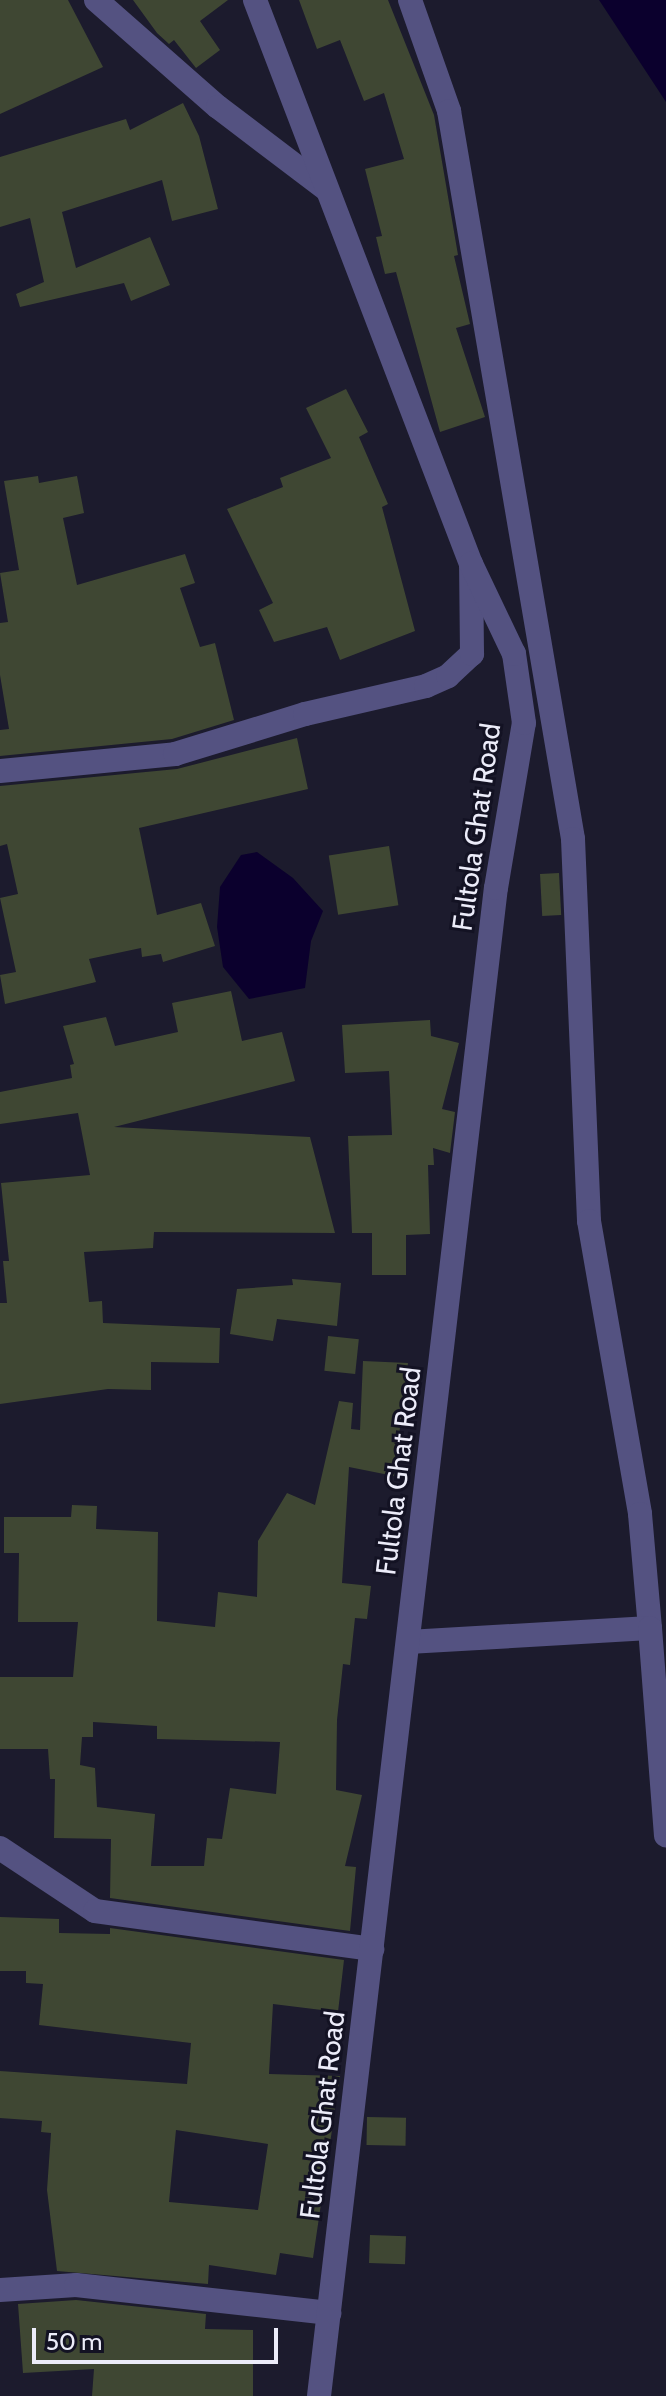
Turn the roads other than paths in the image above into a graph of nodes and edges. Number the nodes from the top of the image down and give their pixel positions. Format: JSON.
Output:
{"nodes":[{"id":1,"x":96,"y":0,"type":"edge"},
{"id":2,"x":255,"y":0,"type":"edge"},
{"id":3,"x":410,"y":0,"type":"edge"},
{"id":4,"x":327,"y":189,"type":"junction"},
{"id":5,"x":471,"y":564,"type":"junction"},
{"id":6,"x":0,"y":771,"type":"edge"},
{"id":7,"x":650,"y":1628,"type":"junction"},
{"id":8,"x":408,"y":1642,"type":"junction"},
{"id":9,"x":666,"y":1835,"type":"edge"},
{"id":10,"x":0,"y":1848,"type":"edge"},
{"id":11,"x":372,"y":1949,"type":"junction"},
{"id":12,"x":0,"y":2290,"type":"edge"},
{"id":13,"x":329,"y":2313,"type":"junction"},
{"id":14,"x":319,"y":2396,"type":"edge"}],
"edges":[{"from":1,"to":4,"type":"street"},
{"from":2,"to":4,"type":"street","name":"Fultola Ghat Road"},
{"from":3,"to":7,"type":"street"},
{"from":4,"to":5,"type":"street","name":"Fultola Ghat Road"},
{"from":5,"to":6,"type":"street"},
{"from":5,"to":8,"type":"street","name":"Fultola Ghat Road"},
{"from":7,"to":8,"type":"street"},
{"from":7,"to":9,"type":"street"},
{"from":8,"to":11,"type":"street","name":"Fultola Ghat Road"},
{"from":10,"to":11,"type":"street"},
{"from":11,"to":13,"type":"street","name":"Fultola Ghat Road"},
{"from":12,"to":13,"type":"street"},
{"from":13,"to":14,"type":"street","name":"Fultola Ghat Road"}]}
